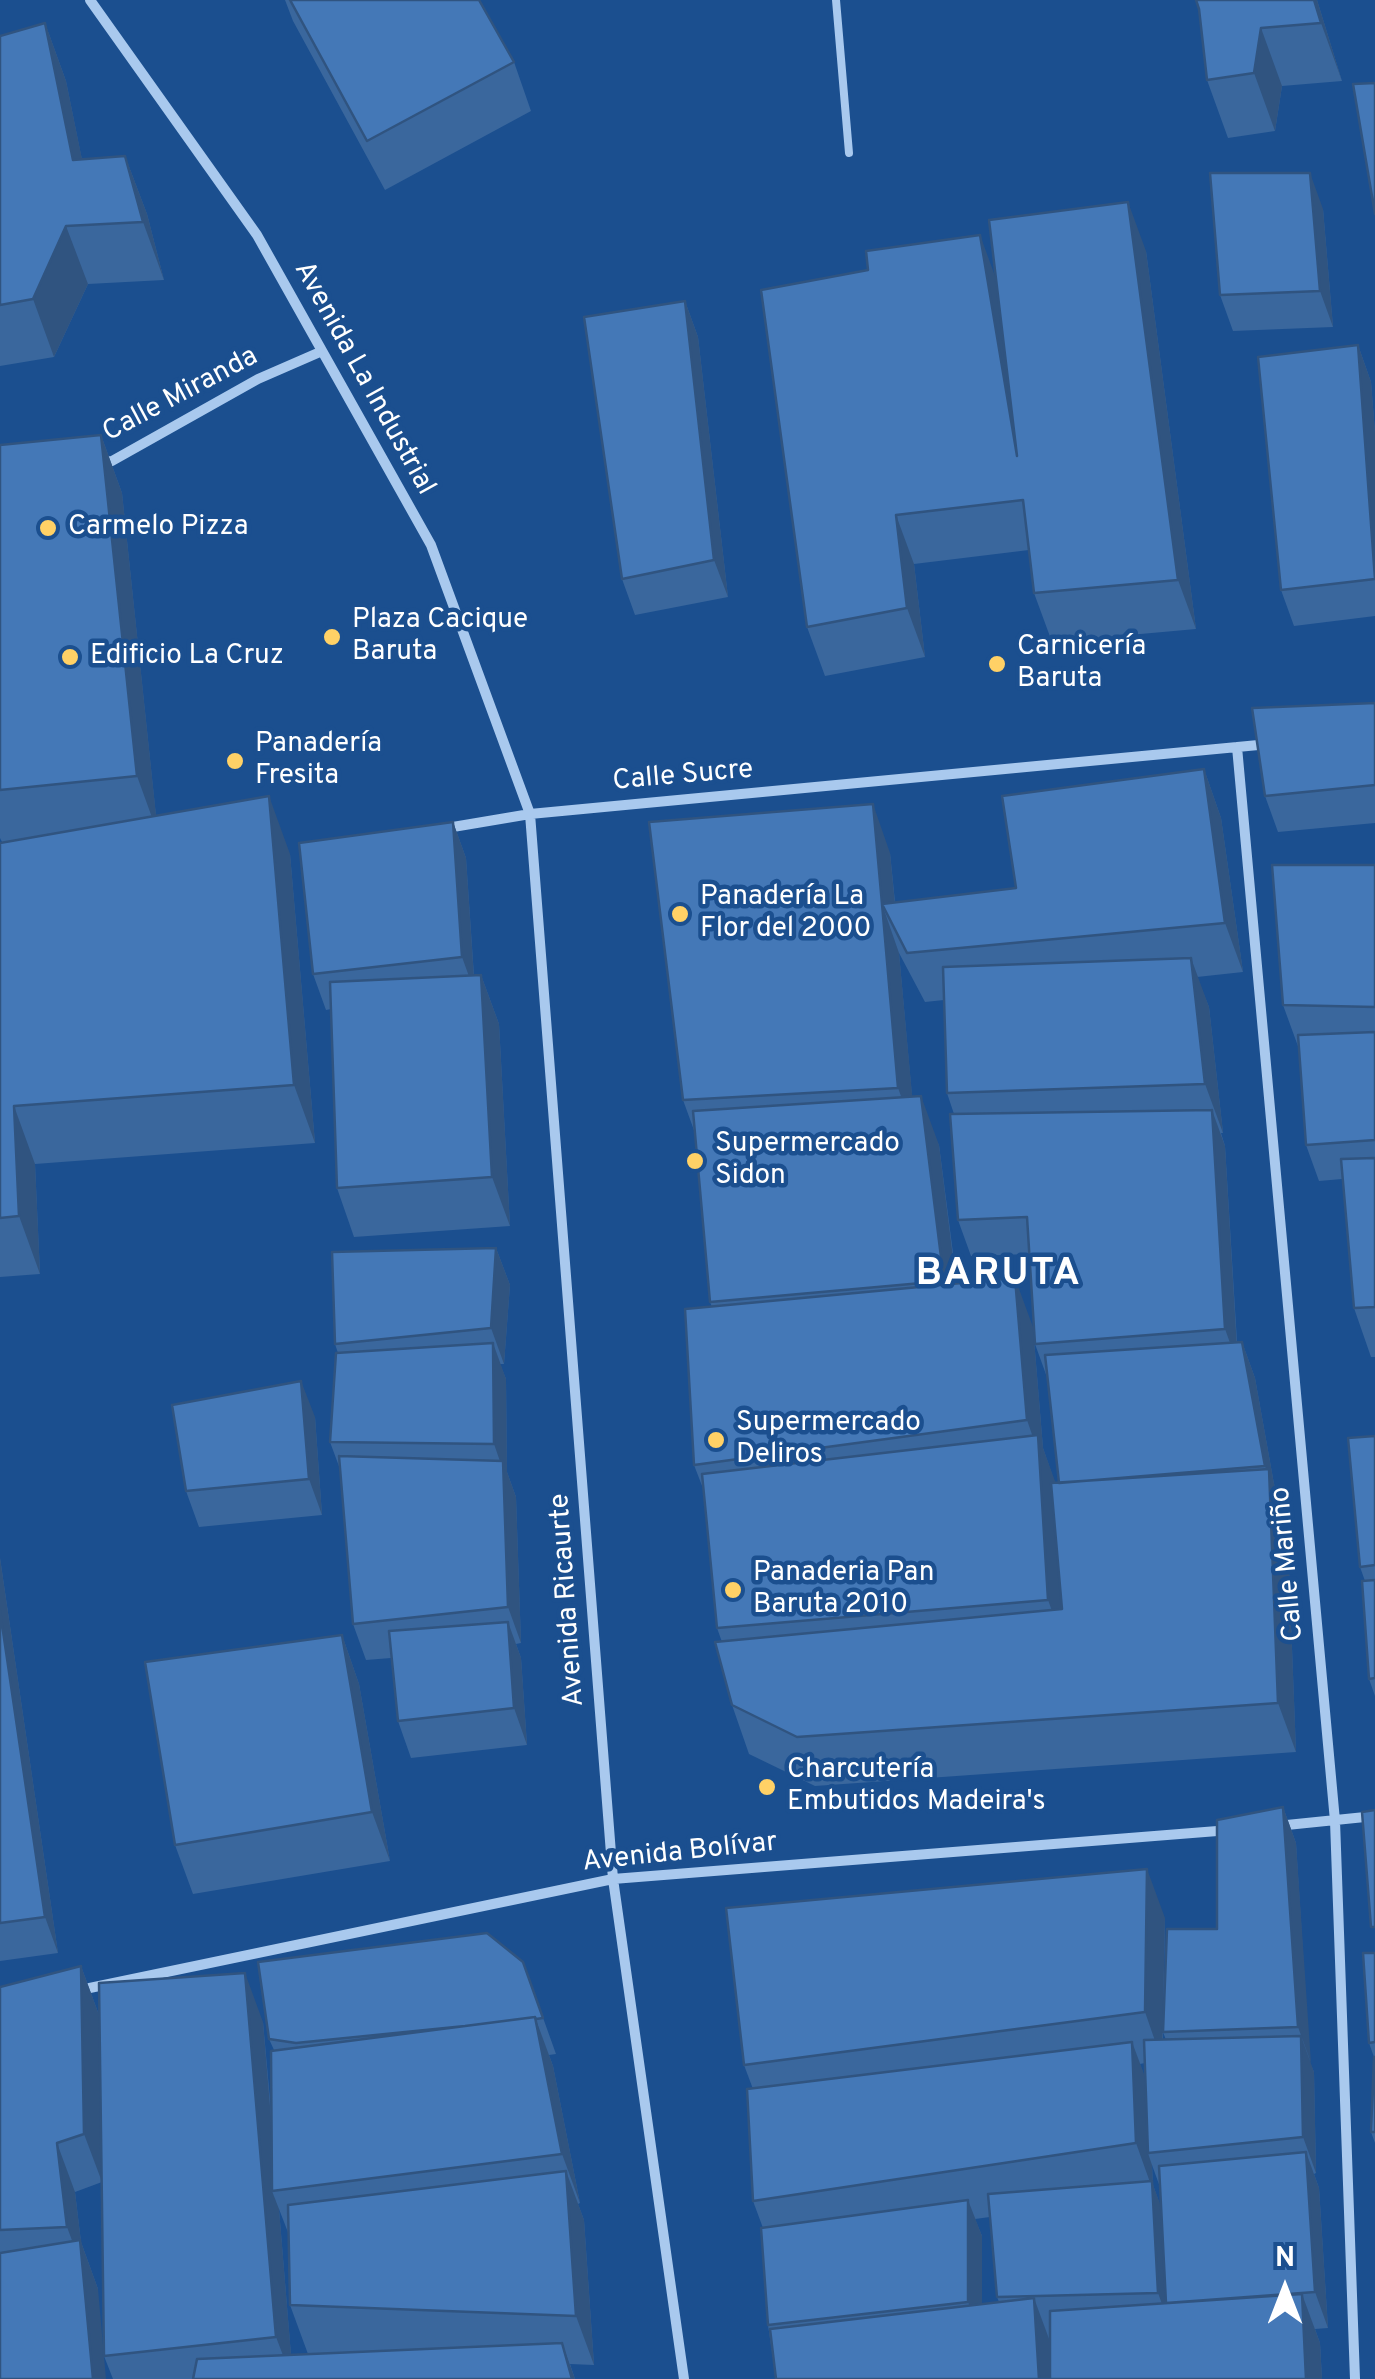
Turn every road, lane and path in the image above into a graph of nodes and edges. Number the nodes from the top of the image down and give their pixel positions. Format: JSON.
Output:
{"nodes":[{"id":1,"x":90,"y":0,"type":"edge"},
{"id":2,"x":836,"y":0,"type":"edge"},
{"id":3,"x":850,"y":154,"type":"dead end"},
{"id":4,"x":320,"y":352,"type":"junction"},
{"id":5,"x":93,"y":462,"type":"edge"},
{"id":6,"x":1283,"y":742,"type":"edge"},
{"id":7,"x":1237,"y":747,"type":"junction"},
{"id":8,"x":530,"y":814,"type":"junction"},
{"id":9,"x":419,"y":833,"type":"edge"},
{"id":10,"x":1375,"y":1816,"type":"edge"},
{"id":11,"x":1336,"y":1821,"type":"junction"},
{"id":12,"x":1258,"y":1827,"type":"edge"},
{"id":13,"x":1238,"y":1829,"type":"edge"},
{"id":14,"x":614,"y":1879,"type":"junction"},
{"id":15,"x":71,"y":1992,"type":"edge"},
{"id":16,"x":684,"y":2379,"type":"edge"},
{"id":17,"x":1355,"y":2379,"type":"edge"}],
"edges":[{"from":1,"to":4,"type":"street","name":"Avenida La Industrial"},
{"from":2,"to":3,"type":"lane"},
{"from":4,"to":5,"type":"street","name":"Calle Miranda"},
{"from":4,"to":8,"type":"street","name":"Avenida La Industrial"},
{"from":6,"to":7,"type":"street","name":"Calle Sucre"},
{"from":7,"to":8,"type":"street","name":"Calle Sucre"},
{"from":7,"to":11,"type":"street","name":"Calle Mariño"},
{"from":8,"to":9,"type":"street","name":"Calle Sucre"},
{"from":8,"to":14,"type":"street","name":"Avenida Ricaurte"},
{"from":10,"to":11,"type":"street"},
{"from":11,"to":12,"type":"street"},
{"from":11,"to":17,"type":"street","name":"Calle Mariño"},
{"from":13,"to":14,"type":"street","name":"Avenida Bolívar"},
{"from":14,"to":15,"type":"street","name":"Avenida Bolívar"},
{"from":14,"to":16,"type":"street","name":"Avenida Ricaurte"}]}
